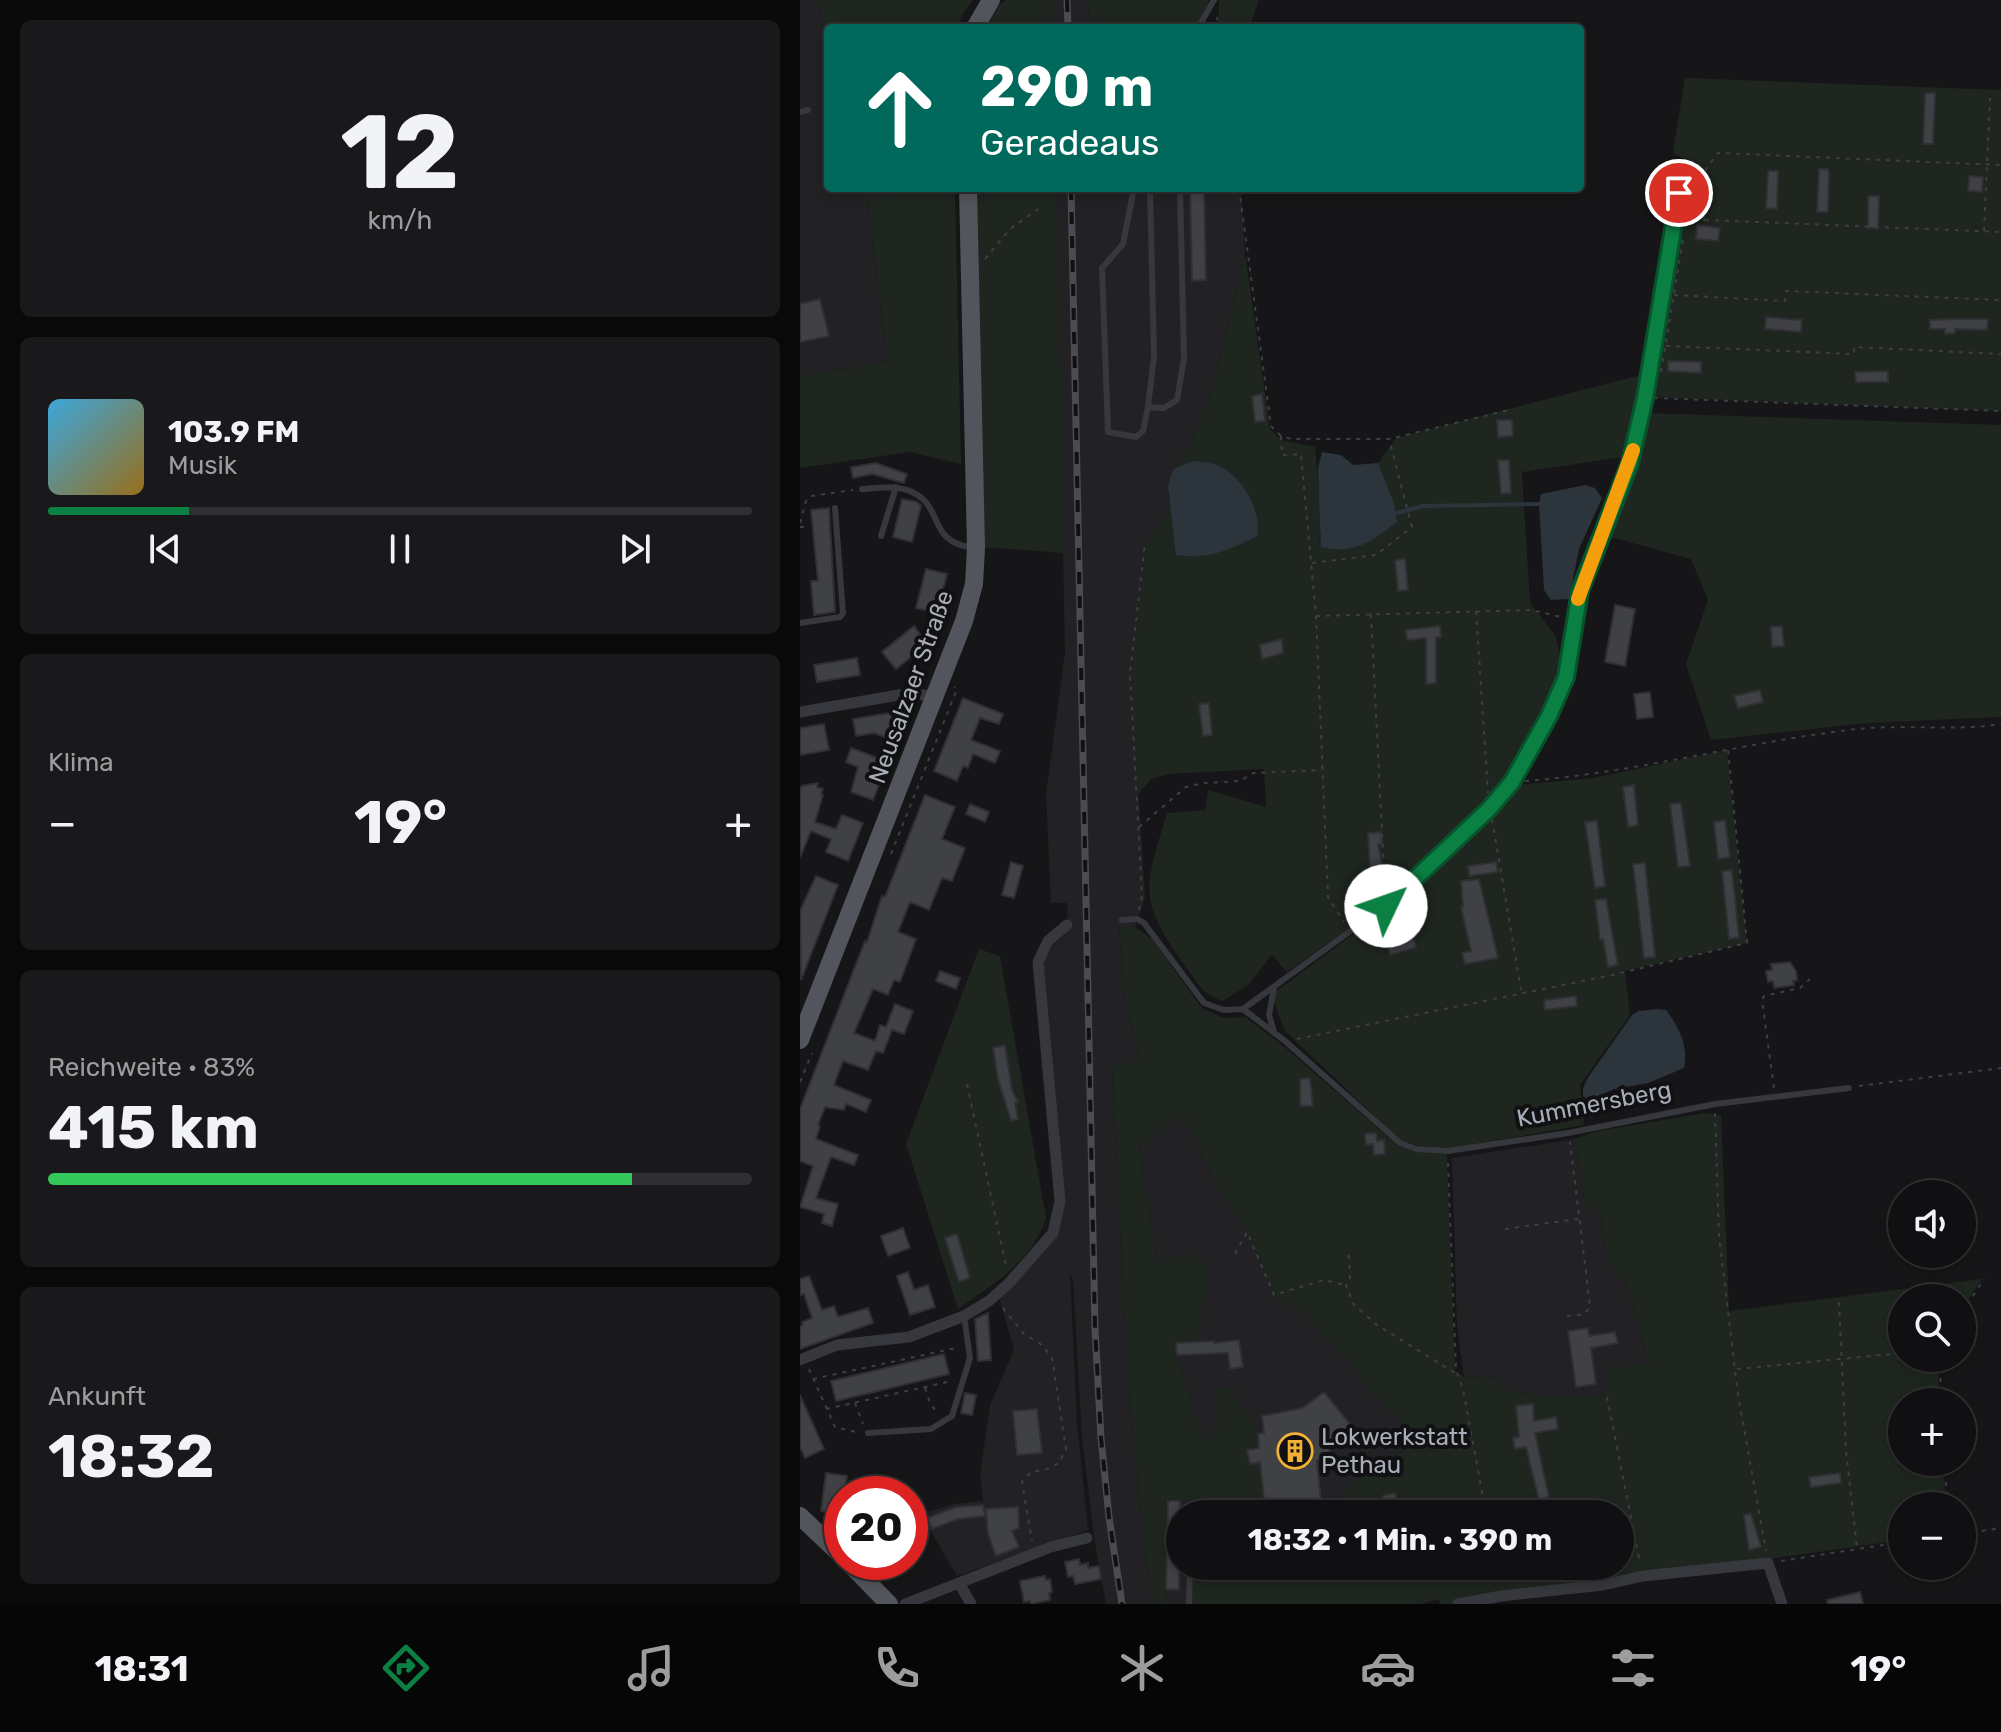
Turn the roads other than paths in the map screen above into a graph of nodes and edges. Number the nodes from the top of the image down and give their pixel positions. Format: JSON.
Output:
{"nodes":[{"id":1,"x":991,"y":0,"type":"edge"},
{"id":2,"x":1214,"y":0,"type":"edge"},
{"id":3,"x":977,"y":24,"type":"edge"},
{"id":4,"x":1200,"y":24,"type":"edge"},
{"id":5,"x":808,"y":110,"type":"dead end"},
{"id":6,"x":800,"y":112,"type":"edge"},
{"id":7,"x":1683,"y":167,"type":"dead end"},
{"id":8,"x":968,"y":192,"type":"edge"},
{"id":9,"x":1133,"y":192,"type":"edge"},
{"id":10,"x":1150,"y":192,"type":"edge"},
{"id":11,"x":1180,"y":192,"type":"edge"},
{"id":12,"x":1148,"y":407,"type":"junction"},
{"id":13,"x":896,"y":487,"type":"junction"},
{"id":14,"x":862,"y":489,"type":"road end"},
{"id":15,"x":835,"y":508,"type":"dead end"},
{"id":16,"x":881,"y":536,"type":"dead end"},
{"id":17,"x":976,"y":548,"type":"junction"},
{"id":18,"x":800,"y":623,"type":"edge"},
{"id":19,"x":936,"y":697,"type":"junction"},
{"id":20,"x":800,"y":712,"type":"edge"},
{"id":21,"x":1122,"y":920,"type":"dead end"},
{"id":22,"x":1067,"y":925,"type":"dead end"},
{"id":23,"x":1274,"y":988,"type":"junction"},
{"id":24,"x":1243,"y":1009,"type":"junction"},
{"id":25,"x":1274,"y":1033,"type":"junction"},
{"id":26,"x":800,"y":1040,"type":"edge"},
{"id":27,"x":1849,"y":1088,"type":"road end"},
{"id":28,"x":964,"y":1316,"type":"junction"},
{"id":29,"x":802,"y":1359,"type":"edge"},
{"id":30,"x":868,"y":1433,"type":"road end"},
{"id":31,"x":800,"y":1516,"type":"edge"},
{"id":32,"x":1087,"y":1538,"type":"dead end"},
{"id":33,"x":824,"y":1539,"type":"edge"},
{"id":34,"x":866,"y":1580,"type":"edge"},
{"id":35,"x":1190,"y":1580,"type":"edge"},
{"id":36,"x":959,"y":1583,"type":"junction"},
{"id":37,"x":889,"y":1604,"type":"edge"},
{"id":38,"x":905,"y":1604,"type":"edge"},
{"id":39,"x":971,"y":1604,"type":"edge"},
{"id":40,"x":1189,"y":1604,"type":"edge"},
{"id":41,"x":1458,"y":1604,"type":"edge"},
{"id":42,"x":1782,"y":1604,"type":"edge"}],
"edges":[{"from":1,"to":3,"type":"main road"},
{"from":2,"to":4,"type":"lane"},
{"from":5,"to":6,"type":"lane"},
{"from":7,"to":23,"type":"lane"},
{"from":8,"to":17,"type":"main road","name":"Neusalzaer Straße"},
{"from":9,"to":12,"type":"lane"},
{"from":10,"to":12,"type":"lane"},
{"from":11,"to":12,"type":"lane"},
{"from":13,"to":14,"type":"lane"},
{"from":13,"to":16,"type":"lane"},
{"from":13,"to":17,"type":"lane"},
{"from":15,"to":18,"type":"lane"},
{"from":17,"to":19,"type":"main road","name":"Neusalzaer Straße"},
{"from":19,"to":20,"type":"street"},
{"from":19,"to":26,"type":"main road","name":"Neusalzaer Straße"},
{"from":21,"to":24,"type":"lane","name":"Kummersberg"},
{"from":22,"to":28,"type":"street"},
{"from":23,"to":24,"type":"lane"},
{"from":23,"to":25,"type":"lane"},
{"from":24,"to":25,"type":"lane","name":"Kummersberg"},
{"from":25,"to":27,"type":"lane","name":"Kummersberg"},
{"from":28,"to":29,"type":"street"},
{"from":28,"to":30,"type":"lane"},
{"from":31,"to":33,"type":"main road"},
{"from":32,"to":36,"type":"street"},
{"from":34,"to":37,"type":"main road"},
{"from":35,"to":40,"type":"lane"},
{"from":36,"to":38,"type":"street"},
{"from":36,"to":39,"type":"street"},
{"from":41,"to":42,"type":"street"}]}
